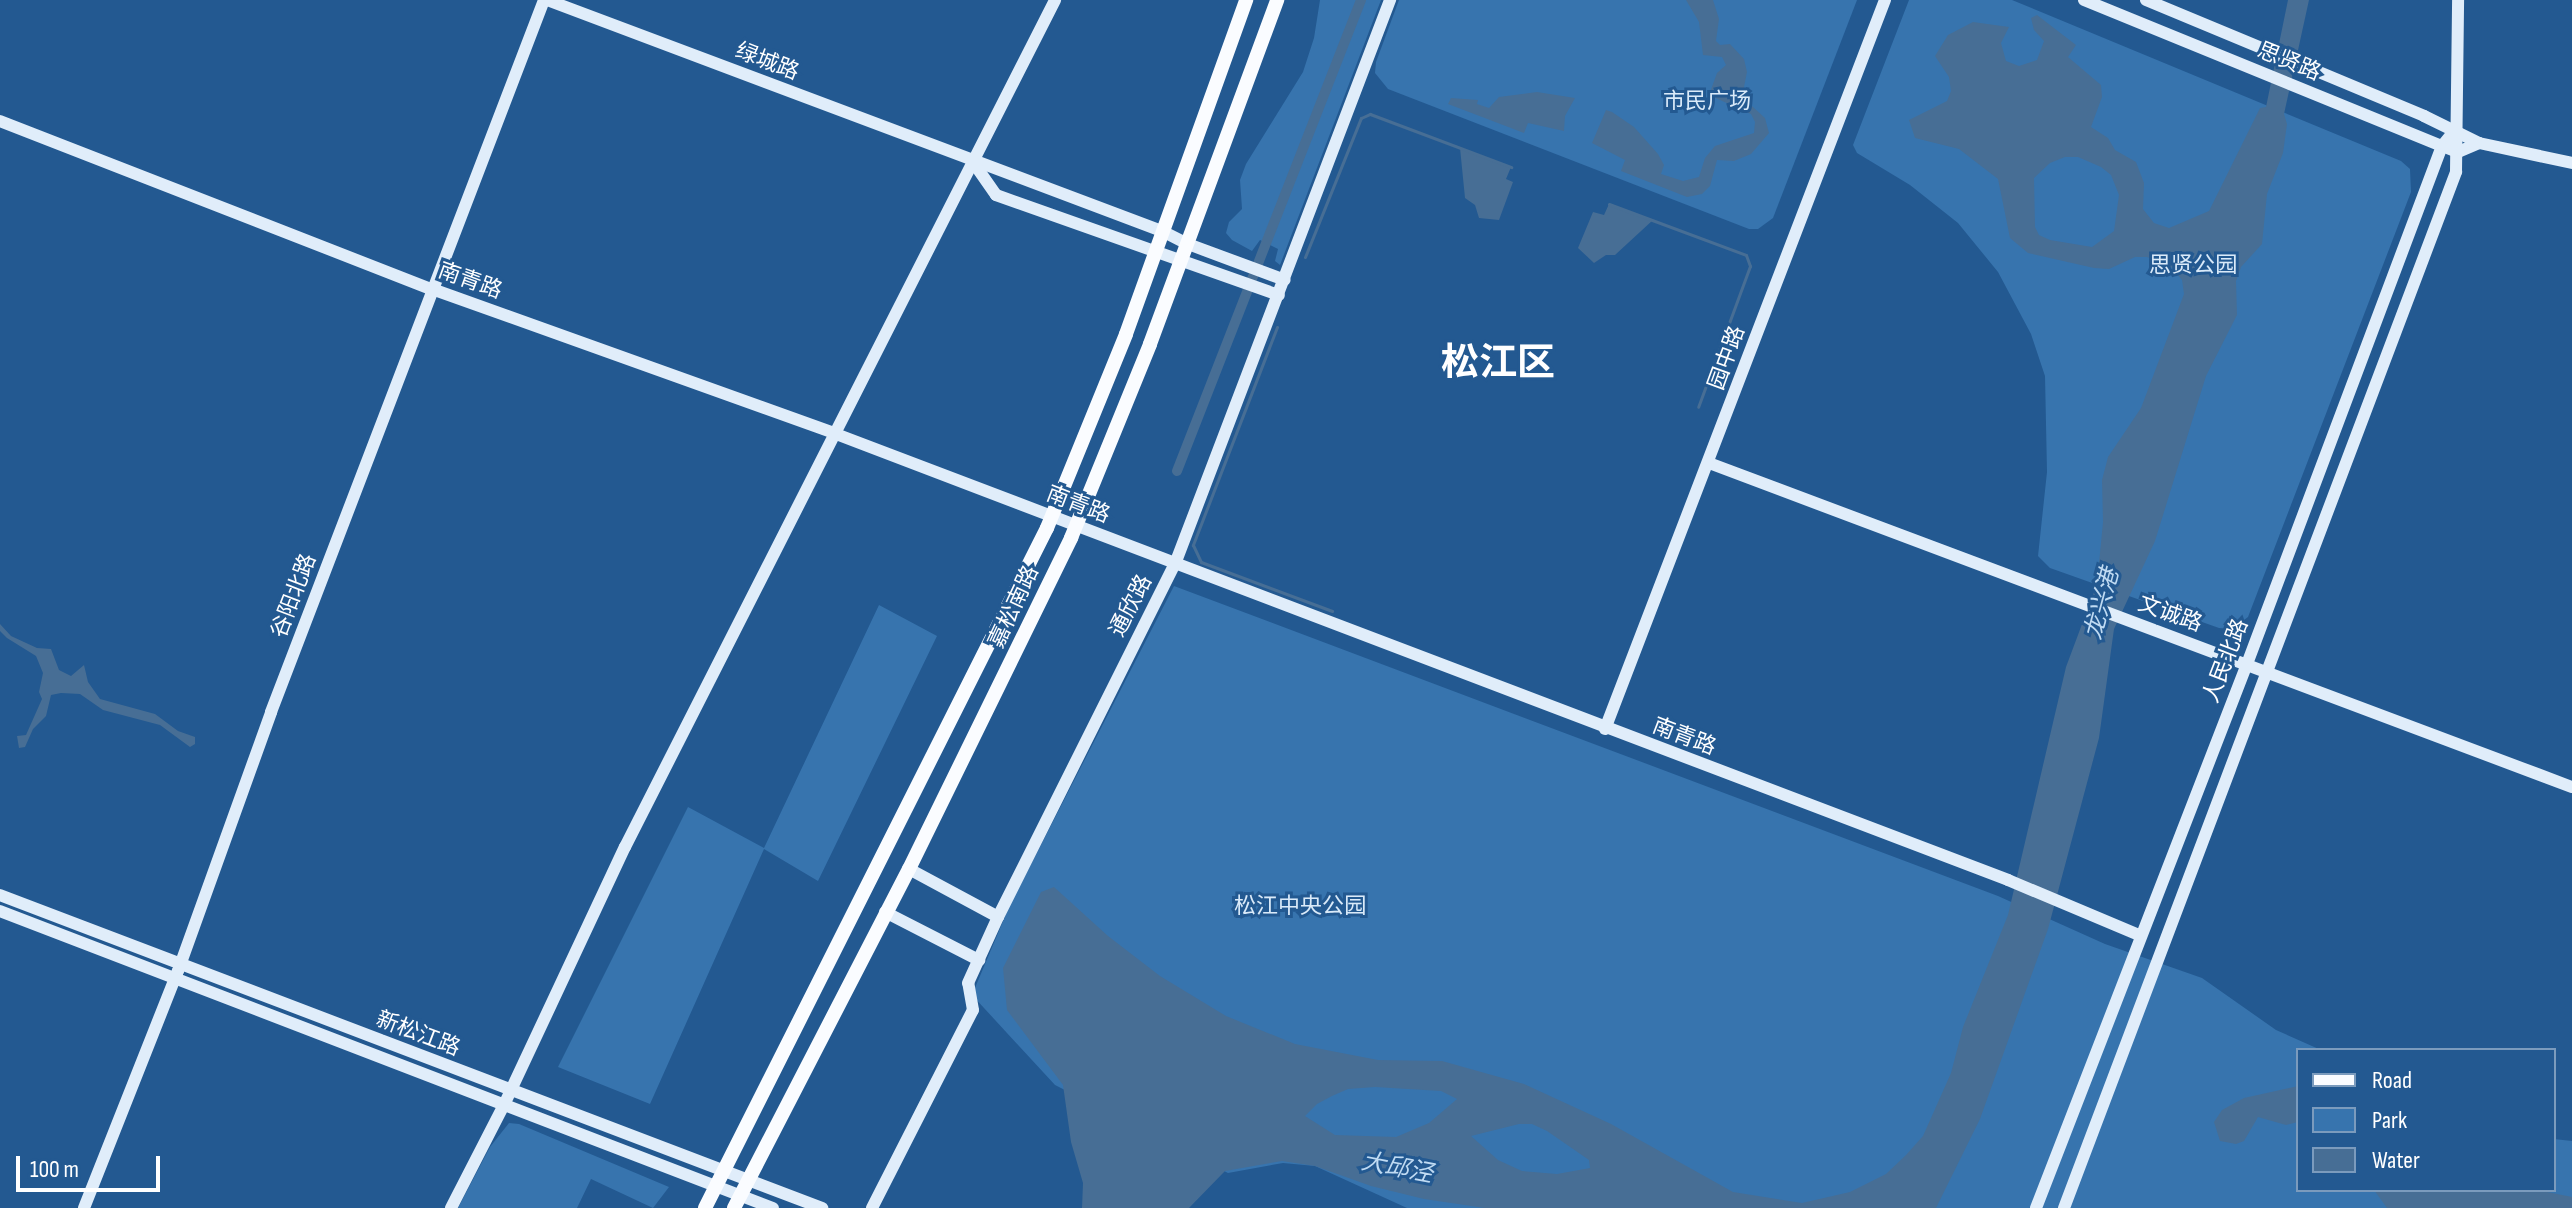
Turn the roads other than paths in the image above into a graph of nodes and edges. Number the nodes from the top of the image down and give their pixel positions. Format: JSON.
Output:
{"nodes":[{"id":1,"x":545,"y":0,"type":"edge"},
{"id":2,"x":1055,"y":0,"type":"edge"},
{"id":3,"x":1246,"y":0,"type":"edge"},
{"id":4,"x":1277,"y":0,"type":"edge"},
{"id":5,"x":1390,"y":0,"type":"edge"},
{"id":6,"x":1885,"y":0,"type":"edge"},
{"id":7,"x":2084,"y":0,"type":"edge"},
{"id":8,"x":2146,"y":0,"type":"edge"},
{"id":9,"x":2458,"y":0,"type":"edge"},
{"id":10,"x":0,"y":121,"type":"edge"},
{"id":11,"x":2455,"y":130,"type":"junction"},
{"id":12,"x":2479,"y":143,"type":"junction"},
{"id":13,"x":2442,"y":146,"type":"junction"},
{"id":14,"x":2458,"y":152,"type":"junction"},
{"id":15,"x":973,"y":162,"type":"junction"},
{"id":16,"x":2572,"y":163,"type":"edge"},
{"id":17,"x":1162,"y":231,"type":"junction"},
{"id":18,"x":1185,"y":251,"type":"junction"},
{"id":19,"x":1155,"y":253,"type":"junction"},
{"id":20,"x":1279,"y":278,"type":"junction"},
{"id":21,"x":432,"y":289,"type":"junction"},
{"id":22,"x":1274,"y":293,"type":"junction"},
{"id":23,"x":836,"y":434,"type":"junction"},
{"id":24,"x":1709,"y":463,"type":"junction"},
{"id":25,"x":1051,"y":516,"type":"junction"},
{"id":26,"x":1076,"y":526,"type":"junction"},
{"id":27,"x":1175,"y":564,"type":"junction"},
{"id":28,"x":2247,"y":664,"type":"junction"},
{"id":29,"x":2270,"y":671,"type":"junction"},
{"id":30,"x":1605,"y":729,"type":"junction"},
{"id":31,"x":2572,"y":787,"type":"edge"},
{"id":32,"x":909,"y":869,"type":"junction"},
{"id":33,"x":0,"y":895,"type":"edge"},
{"id":34,"x":0,"y":911,"type":"edge"},
{"id":35,"x":885,"y":912,"type":"junction"},
{"id":36,"x":998,"y":917,"type":"junction"},
{"id":37,"x":2139,"y":935,"type":"junction"},
{"id":38,"x":979,"y":960,"type":"junction"},
{"id":39,"x":181,"y":964,"type":"junction"},
{"id":40,"x":174,"y":981,"type":"junction"},
{"id":41,"x":510,"y":1091,"type":"junction"},
{"id":42,"x":504,"y":1105,"type":"junction"},
{"id":43,"x":719,"y":1180,"type":"junction"},
{"id":44,"x":740,"y":1195,"type":"edge"},
{"id":45,"x":84,"y":1208,"type":"edge"},
{"id":46,"x":451,"y":1208,"type":"edge"},
{"id":47,"x":705,"y":1208,"type":"edge"},
{"id":48,"x":773,"y":1208,"type":"edge"},
{"id":49,"x":822,"y":1208,"type":"edge"},
{"id":50,"x":872,"y":1208,"type":"edge"},
{"id":51,"x":2036,"y":1208,"type":"edge"},
{"id":52,"x":2064,"y":1208,"type":"edge"}],
"edges":[{"from":1,"to":15,"type":"street","name":"绿城路"},
{"from":1,"to":21,"type":"street","name":"谷阳北路"},
{"from":2,"to":15,"type":"street"},
{"from":3,"to":17,"type":"main road","name":"嘉松南路"},
{"from":4,"to":18,"type":"main road","name":"嘉松南路"},
{"from":5,"to":20,"type":"street","name":"通欣路"},
{"from":6,"to":24,"type":"street","name":"园中路"},
{"from":7,"to":13,"type":"street","name":"思贤路"},
{"from":8,"to":11,"type":"street","name":"思贤路"},
{"from":9,"to":11,"type":"street","name":"人民北路"},
{"from":10,"to":21,"type":"street","name":"南青路"},
{"from":11,"to":12,"type":"street","name":"思贤路"},
{"from":11,"to":13,"type":"street","name":"人民北路"},
{"from":11,"to":14,"type":"street","name":"人民北路"},
{"from":12,"to":14,"type":"street"},
{"from":12,"to":16,"type":"street","name":"思贤路"},
{"from":13,"to":14,"type":"street","name":"思贤路"},
{"from":13,"to":28,"type":"street","name":"人民北路"},
{"from":14,"to":29,"type":"street","name":"人民北路"},
{"from":15,"to":17,"type":"street","name":"绿城路"},
{"from":15,"to":19,"type":"street","name":"绿城路"},
{"from":15,"to":23,"type":"street"},
{"from":17,"to":18,"type":"street","name":"绿城路"},
{"from":17,"to":19,"type":"main road","name":"嘉松南路"},
{"from":18,"to":19,"type":"street","name":"绿城路"},
{"from":18,"to":20,"type":"street","name":"绿城路"},
{"from":18,"to":22,"type":"street","name":"绿城路"},
{"from":18,"to":26,"type":"main road","name":"嘉松南路"},
{"from":19,"to":25,"type":"main road","name":"嘉松南路"},
{"from":20,"to":22,"type":"street","name":"通欣路"},
{"from":21,"to":23,"type":"street","name":"南青路"},
{"from":21,"to":39,"type":"street","name":"谷阳北路"},
{"from":22,"to":27,"type":"street","name":"通欣路"},
{"from":23,"to":25,"type":"street","name":"南青路"},
{"from":23,"to":41,"type":"street"},
{"from":24,"to":28,"type":"street","name":"文诚路"},
{"from":24,"to":30,"type":"street","name":"园中路"},
{"from":25,"to":26,"type":"street","name":"南青路"},
{"from":25,"to":43,"type":"main road","name":"嘉松南路"},
{"from":26,"to":27,"type":"street","name":"南青路"},
{"from":26,"to":32,"type":"main road","name":"嘉松南路"},
{"from":27,"to":30,"type":"street","name":"南青路"},
{"from":27,"to":36,"type":"street","name":"通欣路"},
{"from":28,"to":29,"type":"street","name":"文诚路"},
{"from":28,"to":37,"type":"street","name":"人民北路"},
{"from":29,"to":31,"type":"street","name":"文诚路"},
{"from":29,"to":52,"type":"street","name":"人民北路"},
{"from":30,"to":37,"type":"street","name":"南青路"},
{"from":32,"to":35,"type":"main road","name":"嘉松南路"},
{"from":32,"to":36,"type":"street"},
{"from":33,"to":39,"type":"street","name":"新松江路"},
{"from":34,"to":40,"type":"street","name":"新松江路"},
{"from":35,"to":38,"type":"street"},
{"from":35,"to":44,"type":"main road","name":"嘉松南路"},
{"from":36,"to":38,"type":"street","name":"通欣路"},
{"from":37,"to":51,"type":"street","name":"人民北路"},
{"from":38,"to":50,"type":"street","name":"通欣路"},
{"from":39,"to":40,"type":"street","name":"谷阳北路"},
{"from":39,"to":41,"type":"street","name":"新松江路"},
{"from":40,"to":42,"type":"street","name":"新松江路"},
{"from":40,"to":45,"type":"street","name":"谷阳北路"},
{"from":41,"to":42,"type":"street"},
{"from":41,"to":43,"type":"street","name":"新松江路"},
{"from":42,"to":43,"type":"street","name":"新松江路"},
{"from":42,"to":46,"type":"street"},
{"from":43,"to":44,"type":"street","name":"新松江路"},
{"from":43,"to":47,"type":"main road","name":"嘉松南路"},
{"from":44,"to":48,"type":"street","name":"新松江路"},
{"from":44,"to":49,"type":"street","name":"新松江路"}]}
